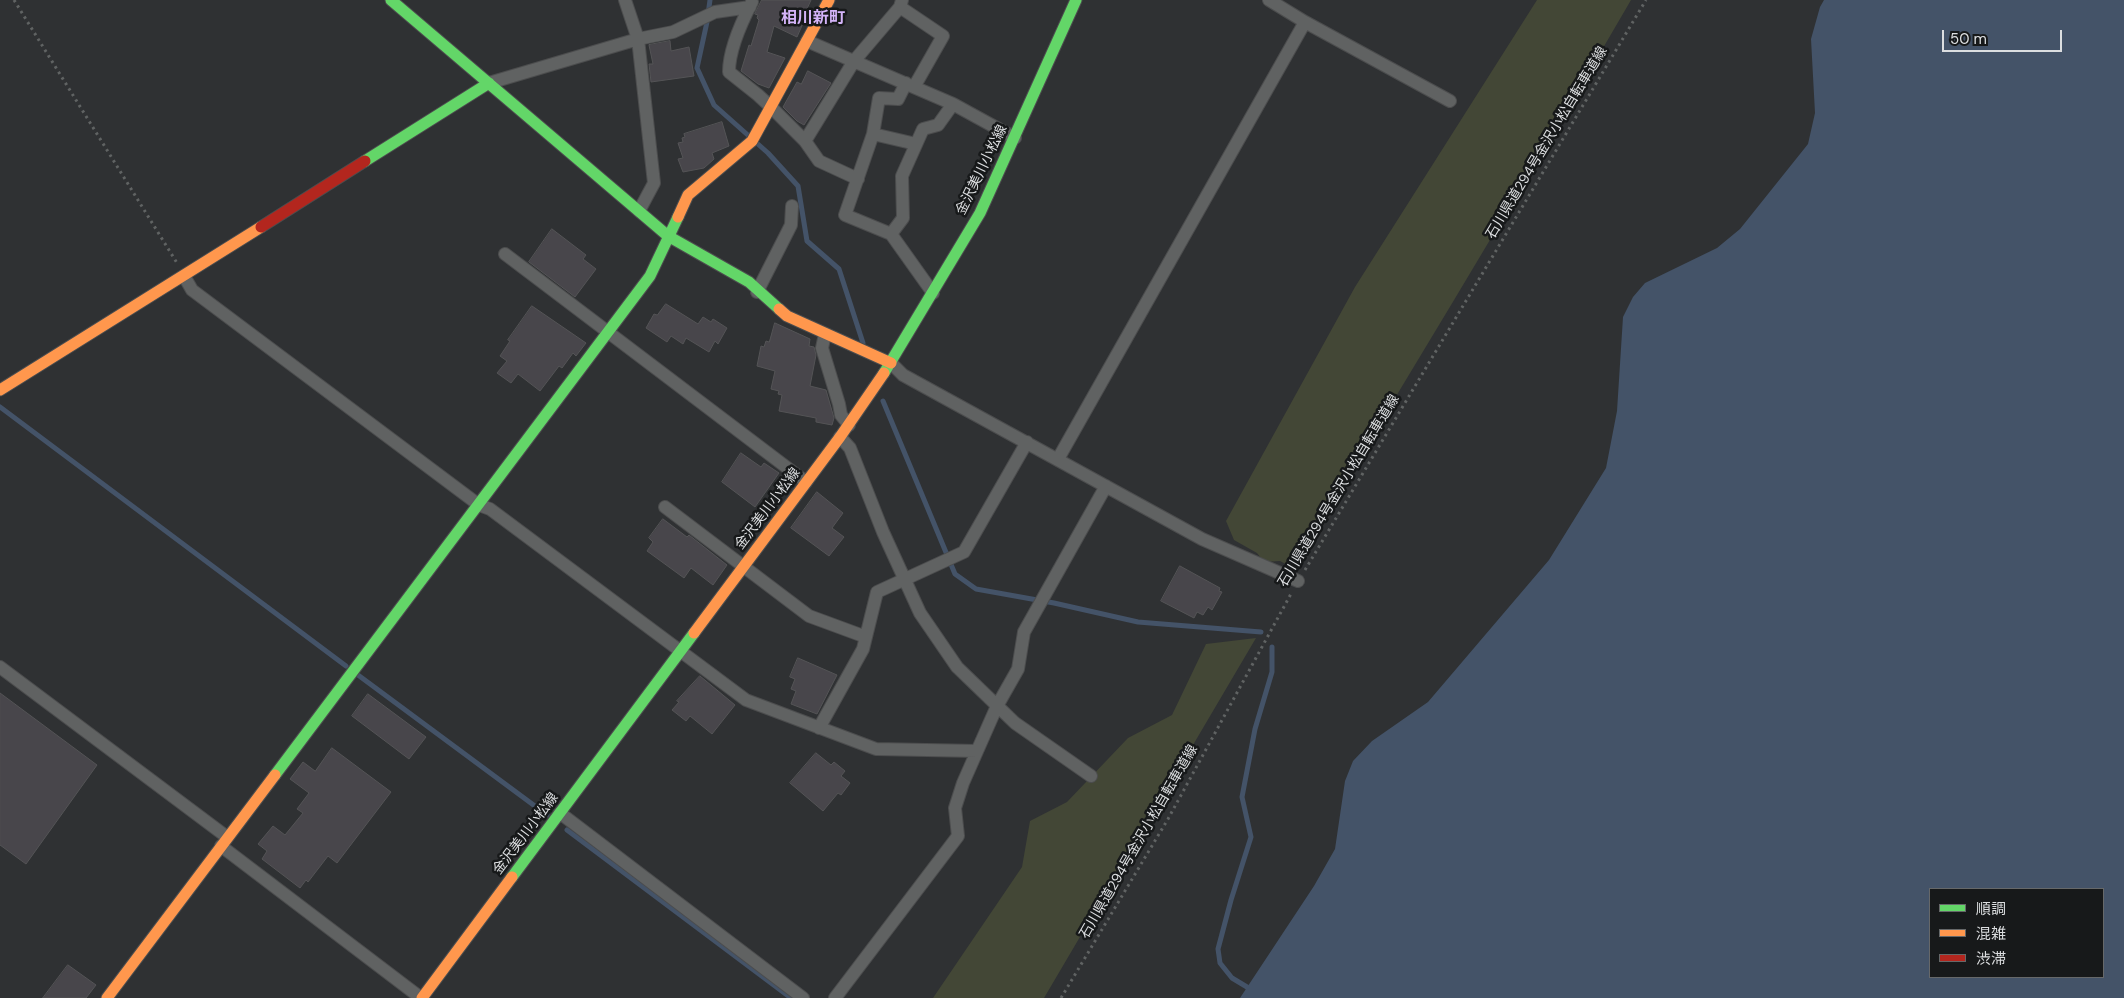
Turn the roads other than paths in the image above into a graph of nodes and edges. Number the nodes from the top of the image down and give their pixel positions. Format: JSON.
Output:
{"nodes":[{"id":1,"x":391,"y":0,"type":"edge"},
{"id":2,"x":625,"y":0,"type":"edge"},
{"id":3,"x":828,"y":0,"type":"edge"},
{"id":4,"x":1076,"y":0,"type":"edge"},
{"id":5,"x":1269,"y":0,"type":"edge"},
{"id":6,"x":752,"y":4,"type":"edge"},
{"id":7,"x":901,"y":4,"type":"edge"},
{"id":8,"x":1305,"y":22,"type":"junction"},
{"id":9,"x":638,"y":38,"type":"junction"},
{"id":10,"x":807,"y":41,"type":"junction"},
{"id":11,"x":854,"y":61,"type":"junction"},
{"id":12,"x":489,"y":83,"type":"junction"},
{"id":13,"x":910,"y":85,"type":"junction"},
{"id":14,"x":1450,"y":101,"type":"dead end"},
{"id":15,"x":953,"y":104,"type":"junction"},
{"id":16,"x":771,"y":107,"type":"junction"},
{"id":17,"x":873,"y":134,"type":"junction"},
{"id":18,"x":1015,"y":138,"type":"junction"},
{"id":19,"x":806,"y":141,"type":"junction"},
{"id":20,"x":916,"y":144,"type":"junction"},
{"id":21,"x":858,"y":179,"type":"junction"},
{"id":22,"x":792,"y":206,"type":"dead end"},
{"id":23,"x":639,"y":212,"type":"junction"},
{"id":24,"x":891,"y":234,"type":"junction"},
{"id":25,"x":668,"y":236,"type":"junction"},
{"id":26,"x":505,"y":254,"type":"dead end"},
{"id":27,"x":184,"y":276,"type":"junction"},
{"id":28,"x":758,"y":292,"type":"junction"},
{"id":29,"x":934,"y":293,"type":"junction"},
{"id":30,"x":608,"y":332,"type":"junction"},
{"id":31,"x":825,"y":334,"type":"junction"},
{"id":32,"x":891,"y":363,"type":"junction"},
{"id":33,"x":0,"y":390,"type":"edge"},
{"id":34,"x":849,"y":425,"type":"junction"},
{"id":35,"x":840,"y":438,"type":"junction"},
{"id":36,"x":1027,"y":442,"type":"junction"},
{"id":37,"x":1058,"y":459,"type":"junction"},
{"id":38,"x":806,"y":482,"type":"junction"},
{"id":39,"x":1106,"y":486,"type":"junction"},
{"id":40,"x":479,"y":505,"type":"junction"},
{"id":41,"x":665,"y":507,"type":"dead end"},
{"id":42,"x":743,"y":566,"type":"junction"},
{"id":43,"x":905,"y":578,"type":"junction"},
{"id":44,"x":1298,"y":581,"type":"road end"},
{"id":45,"x":866,"y":637,"type":"junction"},
{"id":46,"x":679,"y":651,"type":"junction"},
{"id":47,"x":0,"y":668,"type":"edge"},
{"id":48,"x":997,"y":706,"type":"junction"},
{"id":49,"x":819,"y":728,"type":"junction"},
{"id":50,"x":977,"y":751,"type":"junction"},
{"id":51,"x":1091,"y":776,"type":"dead end"},
{"id":52,"x":560,"y":813,"type":"junction"},
{"id":53,"x":224,"y":842,"type":"junction"},
{"id":54,"x":107,"y":998,"type":"edge"},
{"id":55,"x":421,"y":998,"type":"edge"},
{"id":56,"x":803,"y":998,"type":"edge"},
{"id":57,"x":835,"y":998,"type":"edge"}],
"edges":[{"from":1,"to":12,"type":"street"},
{"from":2,"to":9,"type":"street"},
{"from":3,"to":10,"type":"street"},
{"from":4,"to":18,"type":"street","name":"金沢美川小松線"},
{"from":5,"to":8,"type":"street"},
{"from":6,"to":9,"type":"street"},
{"from":6,"to":16,"type":"street"},
{"from":7,"to":11,"type":"street"},
{"from":7,"to":13,"type":"street"},
{"from":8,"to":14,"type":"street"},
{"from":8,"to":37,"type":"street"},
{"from":9,"to":12,"type":"street"},
{"from":9,"to":23,"type":"street"},
{"from":10,"to":11,"type":"street"},
{"from":10,"to":16,"type":"street"},
{"from":11,"to":13,"type":"street"},
{"from":11,"to":19,"type":"street"},
{"from":12,"to":23,"type":"street"},
{"from":12,"to":27,"type":"street"},
{"from":13,"to":15,"type":"street"},
{"from":13,"to":17,"type":"street"},
{"from":15,"to":18,"type":"street"},
{"from":15,"to":20,"type":"street"},
{"from":16,"to":19,"type":"street"},
{"from":16,"to":25,"type":"street"},
{"from":17,"to":20,"type":"street"},
{"from":17,"to":21,"type":"street"},
{"from":18,"to":29,"type":"street","name":"金沢美川小松線"},
{"from":19,"to":21,"type":"street"},
{"from":20,"to":24,"type":"street"},
{"from":21,"to":24,"type":"street"},
{"from":22,"to":28,"type":"street"},
{"from":23,"to":25,"type":"street"},
{"from":24,"to":29,"type":"street"},
{"from":25,"to":28,"type":"street"},
{"from":25,"to":30,"type":"street"},
{"from":26,"to":30,"type":"street"},
{"from":27,"to":33,"type":"street"},
{"from":27,"to":40,"type":"street"},
{"from":28,"to":31,"type":"street"},
{"from":29,"to":32,"type":"street","name":"金沢美川小松線"},
{"from":30,"to":38,"type":"street"},
{"from":30,"to":40,"type":"street"},
{"from":31,"to":32,"type":"street"},
{"from":31,"to":34,"type":"street"},
{"from":32,"to":34,"type":"street","name":"金沢美川小松線"},
{"from":32,"to":36,"type":"street"},
{"from":34,"to":35,"type":"street","name":"金沢美川小松線"},
{"from":35,"to":38,"type":"street","name":"金沢美川小松線"},
{"from":35,"to":43,"type":"street"},
{"from":36,"to":37,"type":"street"},
{"from":36,"to":43,"type":"street"},
{"from":37,"to":39,"type":"street"},
{"from":38,"to":42,"type":"street","name":"金沢美川小松線"},
{"from":39,"to":44,"type":"street"},
{"from":39,"to":48,"type":"street"},
{"from":40,"to":46,"type":"street"},
{"from":40,"to":53,"type":"street"},
{"from":41,"to":42,"type":"street"},
{"from":42,"to":45,"type":"street"},
{"from":42,"to":46,"type":"street","name":"金沢美川小松線"},
{"from":43,"to":45,"type":"street"},
{"from":43,"to":48,"type":"street"},
{"from":45,"to":49,"type":"street"},
{"from":46,"to":49,"type":"street"},
{"from":46,"to":52,"type":"street","name":"金沢美川小松線"},
{"from":47,"to":53,"type":"street"},
{"from":48,"to":50,"type":"street"},
{"from":48,"to":51,"type":"street"},
{"from":49,"to":50,"type":"street"},
{"from":50,"to":57,"type":"street"},
{"from":52,"to":55,"type":"street","name":"金沢美川小松線"},
{"from":52,"to":56,"type":"street"},
{"from":53,"to":54,"type":"street"},
{"from":53,"to":55,"type":"street"}]}
